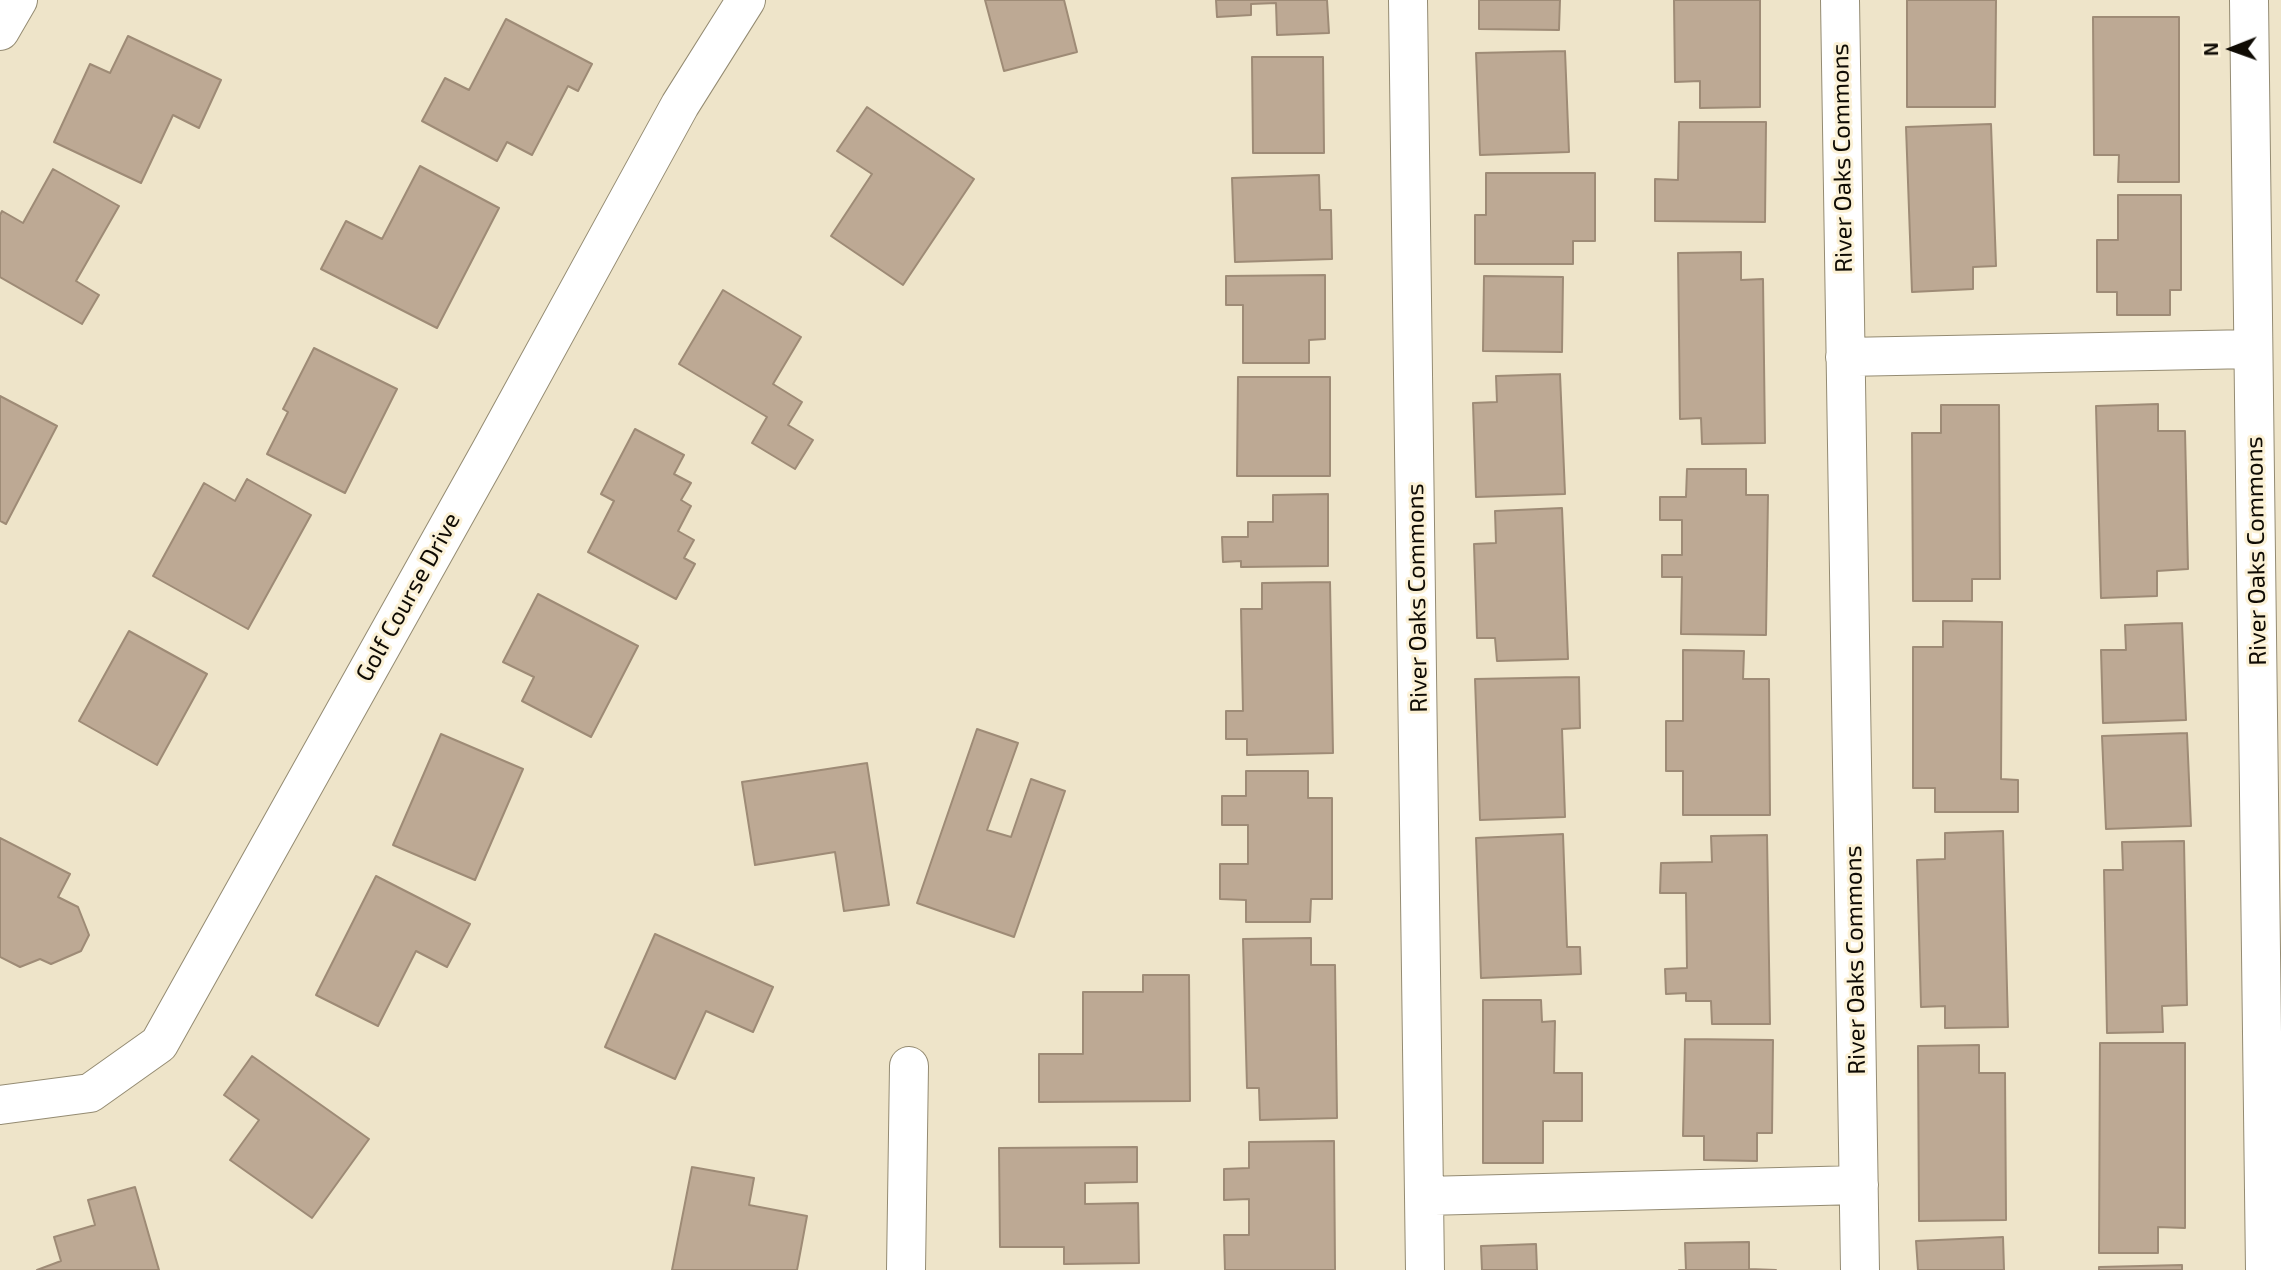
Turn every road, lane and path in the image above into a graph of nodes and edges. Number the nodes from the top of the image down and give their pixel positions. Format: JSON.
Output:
{"nodes":[{"id":1,"x":18,"y":0,"type":"edge"},
{"id":2,"x":746,"y":0,"type":"edge"},
{"id":3,"x":1408,"y":0,"type":"edge"},
{"id":4,"x":1840,"y":0,"type":"edge"},
{"id":5,"x":2249,"y":0,"type":"edge"},
{"id":6,"x":0,"y":31,"type":"edge"},
{"id":7,"x":2253,"y":349,"type":"junction"},
{"id":8,"x":1845,"y":357,"type":"junction"},
{"id":9,"x":2270,"y":796,"type":"edge"},
{"id":10,"x":909,"y":1066,"type":"dead end"},
{"id":11,"x":0,"y":1105,"type":"edge"},
{"id":12,"x":1859,"y":1185,"type":"junction"},
{"id":13,"x":1424,"y":1196,"type":"junction"},
{"id":14,"x":2270,"y":1267,"type":"edge"},
{"id":15,"x":906,"y":1270,"type":"edge"},
{"id":16,"x":1426,"y":1270,"type":"edge"},
{"id":17,"x":1860,"y":1270,"type":"edge"}],
"edges":[{"from":1,"to":6,"type":"street"},
{"from":2,"to":11,"type":"street","name":"Golf Course Drive"},
{"from":3,"to":13,"type":"street","name":"River Oaks Commons"},
{"from":4,"to":8,"type":"street","name":"River Oaks Commons"},
{"from":5,"to":7,"type":"street","name":"River Oaks Commons"},
{"from":7,"to":8,"type":"street"},
{"from":7,"to":9,"type":"street","name":"River Oaks Commons"},
{"from":8,"to":12,"type":"street","name":"River Oaks Commons"},
{"from":9,"to":14,"type":"street","name":"River Oaks Commons"},
{"from":10,"to":15,"type":"street"},
{"from":12,"to":13,"type":"street"},
{"from":12,"to":17,"type":"street","name":"River Oaks Commons"},
{"from":13,"to":16,"type":"street","name":"River Oaks Commons"}]}
